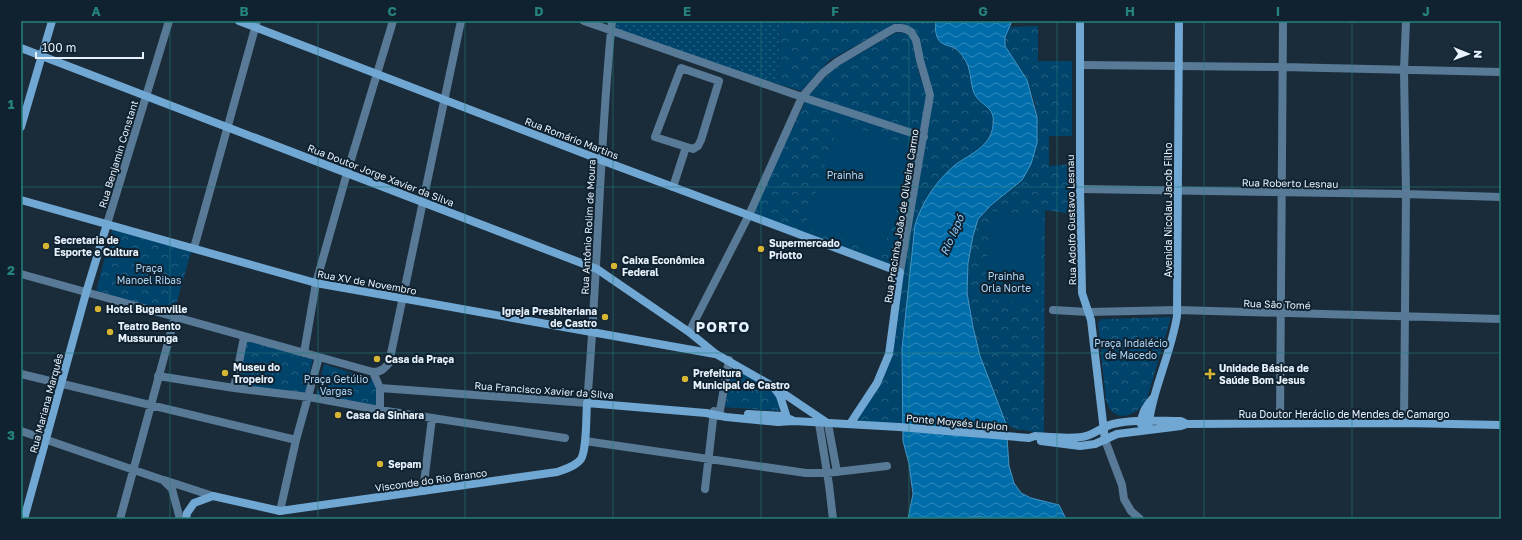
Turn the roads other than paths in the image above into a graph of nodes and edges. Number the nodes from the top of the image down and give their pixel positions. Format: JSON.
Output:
{"nodes":[{"id":1,"x":52,"y":21,"type":"edge"},
{"id":2,"x":169,"y":21,"type":"edge"},
{"id":3,"x":239,"y":21,"type":"edge"},
{"id":4,"x":393,"y":21,"type":"edge"},
{"id":5,"x":461,"y":21,"type":"edge"},
{"id":6,"x":584,"y":21,"type":"edge"},
{"id":7,"x":612,"y":21,"type":"edge"},
{"id":8,"x":1080,"y":21,"type":"edge"},
{"id":9,"x":1179,"y":21,"type":"edge"},
{"id":10,"x":1283,"y":21,"type":"edge"},
{"id":11,"x":1406,"y":21,"type":"edge"},
{"id":12,"x":256,"y":24,"type":"edge"},
{"id":13,"x":906,"y":25,"type":"edge"},
{"id":14,"x":611,"y":30,"type":"junction"},
{"id":15,"x":21,"y":48,"type":"edge"},
{"id":16,"x":42,"y":56,"type":"junction"},
{"id":17,"x":1080,"y":65,"type":"junction"},
{"id":18,"x":1178,"y":66,"type":"junction"},
{"id":19,"x":1282,"y":67,"type":"junction"},
{"id":20,"x":1404,"y":70,"type":"junction"},
{"id":21,"x":1501,"y":72,"type":"edge"},
{"id":22,"x":378,"y":75,"type":"junction"},
{"id":23,"x":146,"y":96,"type":"junction"},
{"id":24,"x":802,"y":97,"type":"junction"},
{"id":25,"x":444,"y":100,"type":"junction"},
{"id":26,"x":21,"y":127,"type":"edge"},
{"id":27,"x":227,"y":127,"type":"junction"},
{"id":28,"x":924,"y":137,"type":"junction"},
{"id":29,"x":686,"y":148,"type":"junction"},
{"id":30,"x":601,"y":160,"type":"junction"},
{"id":31,"x":347,"y":173,"type":"junction"},
{"id":32,"x":673,"y":187,"type":"junction"},
{"id":33,"x":1080,"y":189,"type":"junction"},
{"id":34,"x":1178,"y":191,"type":"junction"},
{"id":35,"x":1282,"y":193,"type":"junction"},
{"id":36,"x":1406,"y":194,"type":"junction"},
{"id":37,"x":1501,"y":197,"type":"edge"},
{"id":38,"x":21,"y":200,"type":"edge"},
{"id":39,"x":423,"y":202,"type":"junction"},
{"id":40,"x":749,"y":215,"type":"junction"},
{"id":41,"x":107,"y":224,"type":"junction"},
{"id":42,"x":194,"y":248,"type":"junction"},
{"id":43,"x":597,"y":269,"type":"junction"},
{"id":44,"x":900,"y":272,"type":"junction"},
{"id":45,"x":21,"y":274,"type":"edge"},
{"id":46,"x":316,"y":283,"type":"junction"},
{"id":47,"x":86,"y":293,"type":"junction"},
{"id":48,"x":403,"y":298,"type":"junction"},
{"id":49,"x":1053,"y":310,"type":"dead end"},
{"id":50,"x":1177,"y":310,"type":"junction"},
{"id":51,"x":1088,"y":312,"type":"junction"},
{"id":52,"x":1280,"y":314,"type":"junction"},
{"id":53,"x":175,"y":317,"type":"junction"},
{"id":54,"x":1405,"y":317,"type":"junction"},
{"id":55,"x":1501,"y":319,"type":"edge"},
{"id":56,"x":689,"y":332,"type":"junction"},
{"id":57,"x":592,"y":333,"type":"junction"},
{"id":58,"x":244,"y":337,"type":"junction"},
{"id":59,"x":701,"y":342,"type":"junction"},
{"id":60,"x":689,"y":349,"type":"junction"},
{"id":61,"x":699,"y":351,"type":"junction"},
{"id":62,"x":304,"y":353,"type":"junction"},
{"id":63,"x":716,"y":354,"type":"junction"},
{"id":64,"x":319,"y":357,"type":"junction"},
{"id":65,"x":729,"y":360,"type":"junction"},
{"id":66,"x":373,"y":372,"type":"junction"},
{"id":67,"x":21,"y":374,"type":"edge"},
{"id":68,"x":158,"y":376,"type":"junction"},
{"id":69,"x":62,"y":384,"type":"junction"},
{"id":70,"x":774,"y":387,"type":"junction"},
{"id":71,"x":234,"y":388,"type":"junction"},
{"id":72,"x":380,"y":388,"type":"junction"},
{"id":73,"x":309,"y":397,"type":"junction"},
{"id":74,"x":587,"y":403,"type":"junction"},
{"id":75,"x":150,"y":405,"type":"junction"},
{"id":76,"x":804,"y":407,"type":"junction"},
{"id":77,"x":380,"y":410,"type":"junction"},
{"id":78,"x":717,"y":414,"type":"junction"},
{"id":79,"x":432,"y":418,"type":"junction"},
{"id":80,"x":1145,"y":420,"type":"junction"},
{"id":81,"x":792,"y":421,"type":"junction"},
{"id":82,"x":819,"y":423,"type":"junction"},
{"id":83,"x":1280,"y":423,"type":"junction"},
{"id":84,"x":1404,"y":423,"type":"junction"},
{"id":85,"x":828,"y":424,"type":"junction"},
{"id":86,"x":850,"y":424,"type":"junction"},
{"id":87,"x":1187,"y":424,"type":"junction"},
{"id":88,"x":1501,"y":425,"type":"edge"},
{"id":89,"x":899,"y":427,"type":"joint"},
{"id":90,"x":1102,"y":428,"type":"junction"},
{"id":91,"x":1144,"y":430,"type":"junction"},
{"id":92,"x":21,"y":431,"type":"edge"},
{"id":93,"x":1012,"y":437,"type":"joint"},
{"id":94,"x":565,"y":438,"type":"dead end"},
{"id":95,"x":1029,"y":438,"type":"junction"},
{"id":96,"x":46,"y":439,"type":"junction"},
{"id":97,"x":296,"y":440,"type":"junction"},
{"id":98,"x":1105,"y":440,"type":"junction"},
{"id":99,"x":585,"y":441,"type":"junction"},
{"id":100,"x":582,"y":458,"type":"joint"},
{"id":101,"x":708,"y":458,"type":"junction"},
{"id":102,"x":886,"y":466,"type":"dead end"},
{"id":103,"x":133,"y":468,"type":"junction"},
{"id":104,"x":837,"y":472,"type":"junction"},
{"id":105,"x":827,"y":474,"type":"junction"},
{"id":106,"x":163,"y":480,"type":"junction"},
{"id":107,"x":705,"y":490,"type":"dead end"},
{"id":108,"x":423,"y":491,"type":"junction"},
{"id":109,"x":213,"y":496,"type":"junction"},
{"id":110,"x":280,"y":511,"type":"junction"},
{"id":111,"x":24,"y":519,"type":"edge"},
{"id":112,"x":120,"y":519,"type":"edge"},
{"id":113,"x":180,"y":519,"type":"edge"},
{"id":114,"x":186,"y":519,"type":"edge"},
{"id":115,"x":833,"y":519,"type":"edge"},
{"id":116,"x":1140,"y":519,"type":"edge"}],
"edges":[{"from":1,"to":16,"type":"street"},
{"from":2,"to":23,"type":"street","name":"Rua Benjamin Constant"},
{"from":3,"to":12,"type":"street","name":"Rua Romário Martins"},
{"from":4,"to":22,"type":"street"},
{"from":5,"to":25,"type":"street"},
{"from":6,"to":14,"type":"street"},
{"from":7,"to":14,"type":"street","name":"Rua Antônio Rolim de Moura"},
{"from":8,"to":17,"type":"street","name":"Rua Adolfo Gustavo Lesnau"},
{"from":9,"to":18,"type":"street","name":"Avenida Nicolau Jacob Filho"},
{"from":10,"to":19,"type":"street"},
{"from":11,"to":20,"type":"street"},
{"from":12,"to":22,"type":"street","name":"Rua Romário Martins"},
{"from":12,"to":27,"type":"street"},
{"from":13,"to":24,"type":"street","name":"Rua Pracinha João de Oliveira Carmo"},
{"from":13,"to":28,"type":"street","name":"Rua Pracinha João de Oliveira Carmo"},
{"from":14,"to":24,"type":"street"},
{"from":14,"to":30,"type":"street","name":"Rua Antônio Rolim de Moura"},
{"from":15,"to":16,"type":"street","name":"Rua Doutor Jorge Xavier da Silva"},
{"from":16,"to":23,"type":"street","name":"Rua Doutor Jorge Xavier da Silva"},
{"from":16,"to":26,"type":"street"},
{"from":17,"to":18,"type":"street"},
{"from":17,"to":33,"type":"street","name":"Rua Adolfo Gustavo Lesnau"},
{"from":18,"to":19,"type":"street"},
{"from":18,"to":34,"type":"street","name":"Avenida Nicolau Jacob Filho"},
{"from":19,"to":20,"type":"street"},
{"from":19,"to":35,"type":"street"},
{"from":20,"to":21,"type":"street"},
{"from":20,"to":36,"type":"street"},
{"from":22,"to":25,"type":"street","name":"Rua Romário Martins"},
{"from":22,"to":31,"type":"street"},
{"from":23,"to":27,"type":"street","name":"Rua Doutor Jorge Xavier da Silva"},
{"from":23,"to":41,"type":"street","name":"Rua Benjamin Constant"},
{"from":24,"to":28,"type":"street"},
{"from":24,"to":40,"type":"street","name":"Rua Pracinha João de Oliveira Carmo"},
{"from":25,"to":30,"type":"street","name":"Rua Romário Martins"},
{"from":25,"to":39,"type":"street"},
{"from":27,"to":31,"type":"street","name":"Rua Doutor Jorge Xavier da Silva"},
{"from":27,"to":42,"type":"street"},
{"from":28,"to":44,"type":"street","name":"Rua Pracinha João de Oliveira Carmo"},
{"from":29,"to":29,"type":"street"},
{"from":29,"to":32,"type":"street"},
{"from":30,"to":32,"type":"street","name":"Rua Romário Martins"},
{"from":30,"to":43,"type":"street","name":"Rua Antônio Rolim de Moura"},
{"from":31,"to":39,"type":"street","name":"Rua Doutor Jorge Xavier da Silva"},
{"from":31,"to":46,"type":"street"},
{"from":32,"to":40,"type":"street","name":"Rua Romário Martins"},
{"from":33,"to":34,"type":"street","name":"Rua Roberto Lesnau"},
{"from":33,"to":51,"type":"street","name":"Rua Adolfo Gustavo Lesnau"},
{"from":34,"to":35,"type":"street","name":"Rua Roberto Lesnau"},
{"from":34,"to":50,"type":"street","name":"Avenida Nicolau Jacob Filho"},
{"from":35,"to":36,"type":"street","name":"Rua Roberto Lesnau"},
{"from":35,"to":52,"type":"street"},
{"from":36,"to":37,"type":"street","name":"Rua Roberto Lesnau"},
{"from":36,"to":54,"type":"street"},
{"from":38,"to":41,"type":"street","name":"Rua XV de Novembro"},
{"from":39,"to":43,"type":"street","name":"Rua Doutor Jorge Xavier da Silva"},
{"from":39,"to":48,"type":"street"},
{"from":40,"to":44,"type":"street","name":"Rua Romário Martins"},
{"from":40,"to":56,"type":"street","name":"Rua Pracinha João de Oliveira Carmo"},
{"from":41,"to":42,"type":"street","name":"Rua XV de Novembro"},
{"from":41,"to":47,"type":"street","name":"Rua Benjamin Constant"},
{"from":42,"to":46,"type":"street","name":"Rua XV de Novembro"},
{"from":43,"to":56,"type":"street","name":"Rua Doutor Jorge Xavier da Silva"},
{"from":43,"to":57,"type":"street","name":"Rua Antônio Rolim de Moura"},
{"from":44,"to":86,"type":"street","name":"Rua Pracinha João de Oliveira Carmo"},
{"from":45,"to":47,"type":"street"},
{"from":46,"to":48,"type":"street","name":"Rua XV de Novembro"},
{"from":46,"to":62,"type":"street"},
{"from":47,"to":53,"type":"street"},
{"from":47,"to":69,"type":"street","name":"Rua Mariana Marquês"},
{"from":48,"to":57,"type":"street","name":"Rua XV de Novembro"},
{"from":48,"to":66,"type":"street"},
{"from":49,"to":51,"type":"street","name":"Rua São Tomé"},
{"from":50,"to":51,"type":"street","name":"Rua São Tomé"},
{"from":50,"to":52,"type":"street","name":"Rua São Tomé"},
{"from":50,"to":80,"type":"street","name":"Avenida Nicolau Jacob Filho"},
{"from":51,"to":90,"type":"street","name":"Rua Adolfo Gustavo Lesnau"},
{"from":52,"to":54,"type":"street","name":"Rua São Tomé"},
{"from":52,"to":83,"type":"street"},
{"from":53,"to":58,"type":"street"},
{"from":53,"to":68,"type":"street"},
{"from":54,"to":55,"type":"street","name":"Rua São Tomé"},
{"from":54,"to":84,"type":"street"},
{"from":56,"to":59,"type":"street","name":"Rua Doutor Jorge Xavier da Silva"},
{"from":56,"to":60,"type":"street"},
{"from":57,"to":60,"type":"street","name":"Rua XV de Novembro"},
{"from":57,"to":74,"type":"street","name":"Rua Antônio Rolim de Moura"},
{"from":58,"to":62,"type":"street"},
{"from":58,"to":71,"type":"street"},
{"from":59,"to":61,"type":"street"},
{"from":59,"to":63,"type":"street","name":"Rua Doutor Jorge Xavier da Silva"},
{"from":60,"to":61,"type":"street","name":"Rua XV de Novembro"},
{"from":61,"to":63,"type":"street","name":"Rua XV de Novembro"},
{"from":62,"to":64,"type":"street"},
{"from":63,"to":65,"type":"street"},
{"from":64,"to":66,"type":"street"},
{"from":64,"to":73,"type":"street"},
{"from":65,"to":70,"type":"street"},
{"from":65,"to":78,"type":"street"},
{"from":66,"to":72,"type":"street"},
{"from":67,"to":69,"type":"street"},
{"from":68,"to":71,"type":"street"},
{"from":68,"to":75,"type":"street"},
{"from":69,"to":75,"type":"street"},
{"from":69,"to":96,"type":"street","name":"Rua Mariana Marquês"},
{"from":70,"to":76,"type":"street"},
{"from":70,"to":81,"type":"street"},
{"from":71,"to":73,"type":"street"},
{"from":72,"to":74,"type":"street","name":"Rua Francisco Xavier da Silva"},
{"from":72,"to":77,"type":"street"},
{"from":73,"to":77,"type":"street"},
{"from":73,"to":97,"type":"street"},
{"from":74,"to":78,"type":"street","name":"Rua Francisco Xavier da Silva"},
{"from":74,"to":99,"type":"street","name":"Rua Antônio Rolim de Moura"},
{"from":75,"to":97,"type":"street"},
{"from":75,"to":103,"type":"street"},
{"from":76,"to":81,"type":"street"},
{"from":76,"to":85,"type":"street"},
{"from":77,"to":79,"type":"street"},
{"from":78,"to":81,"type":"street","name":"Rua Francisco Xavier da Silva"},
{"from":78,"to":101,"type":"street"},
{"from":79,"to":94,"type":"street"},
{"from":79,"to":108,"type":"street"},
{"from":80,"to":87,"type":"street","name":"Rua Doutor Heráclio de Mendes de Camargo"},
{"from":80,"to":90,"type":"street","name":"Rua Doutor Heráclio de Mendes de Camargo"},
{"from":80,"to":91,"type":"street","name":"Avenida Nicolau Jacob Filho"},
{"from":81,"to":82,"type":"street","name":"Rua Francisco Xavier da Silva"},
{"from":82,"to":85,"type":"street","name":"Rua Francisco Xavier da Silva"},
{"from":82,"to":105,"type":"street"},
{"from":83,"to":84,"type":"street","name":"Rua Doutor Heráclio de Mendes de Camargo"},
{"from":83,"to":87,"type":"street","name":"Rua Doutor Heráclio de Mendes de Camargo"},
{"from":84,"to":88,"type":"street","name":"Rua Doutor Heráclio de Mendes de Camargo"},
{"from":85,"to":86,"type":"street","name":"Rua Francisco Xavier da Silva"},
{"from":85,"to":104,"type":"street"},
{"from":86,"to":89,"type":"street","name":"Rua Francisco Xavier da Silva"},
{"from":87,"to":91,"type":"street","name":"Rua Doutor Heráclio de Mendes de Camargo"},
{"from":89,"to":93,"type":"street","name":"Ponte Moysés Lupion"},
{"from":90,"to":95,"type":"street","name":"Rua Doutor Heráclio de Mendes de Camargo"},
{"from":90,"to":98,"type":"street","name":"Rua Adolfo Gustavo Lesnau"},
{"from":91,"to":98,"type":"street","name":"Rua Doutor Heráclio de Mendes de Camargo"},
{"from":92,"to":96,"type":"street"},
{"from":93,"to":95,"type":"street","name":"Rua Doutor Heráclio de Mendes de Camargo"},
{"from":95,"to":98,"type":"street","name":"Rua Doutor Heráclio de Mendes de Camargo"},
{"from":96,"to":103,"type":"street"},
{"from":96,"to":111,"type":"street","name":"Rua Mariana Marquês"},
{"from":97,"to":110,"type":"street"},
{"from":98,"to":116,"type":"street"},
{"from":99,"to":100,"type":"street","name":"Rua Antônio Rolim de Moura"},
{"from":99,"to":101,"type":"street"},
{"from":100,"to":108,"type":"street","name":"Visconde do Rio Branco"},
{"from":101,"to":105,"type":"street"},
{"from":101,"to":107,"type":"street"},
{"from":102,"to":104,"type":"street"},
{"from":103,"to":106,"type":"street"},
{"from":103,"to":112,"type":"street"},
{"from":104,"to":105,"type":"street"},
{"from":105,"to":115,"type":"street"},
{"from":106,"to":109,"type":"street"},
{"from":106,"to":113,"type":"street"},
{"from":108,"to":110,"type":"street","name":"Visconde do Rio Branco"},
{"from":109,"to":110,"type":"street"},
{"from":109,"to":114,"type":"street"}]}
